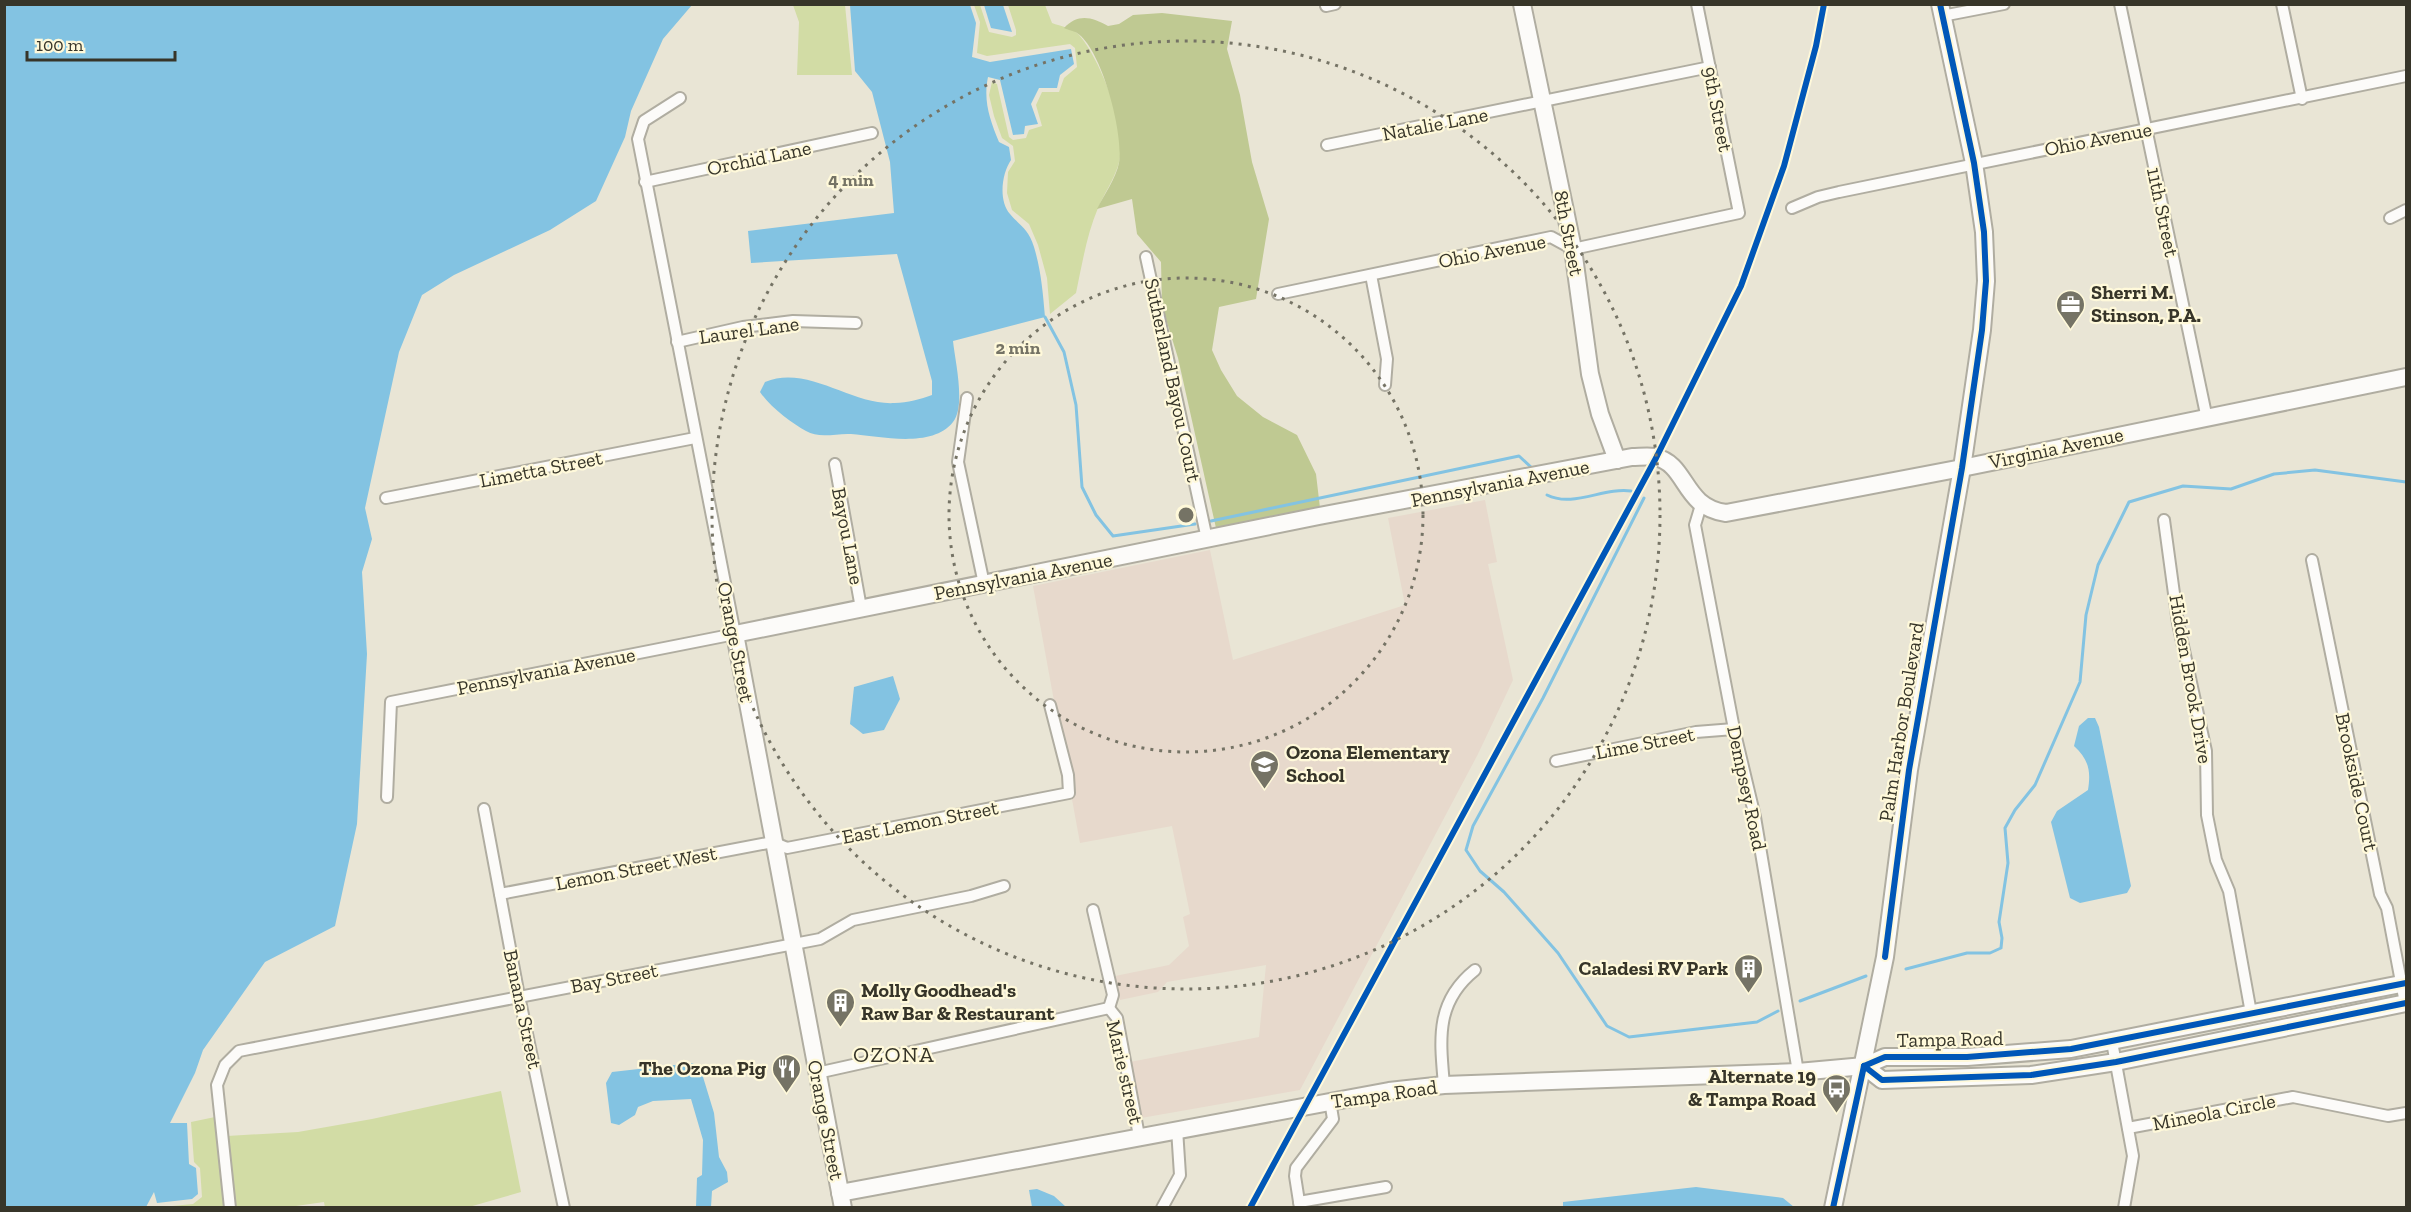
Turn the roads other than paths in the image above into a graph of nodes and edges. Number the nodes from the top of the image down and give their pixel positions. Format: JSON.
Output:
{"nodes":[{"id":1,"x":1522,"y":4,"type":"edge"},
{"id":2,"x":1697,"y":4,"type":"edge"},
{"id":3,"x":2004,"y":4,"type":"edge"},
{"id":4,"x":2120,"y":4,"type":"edge"},
{"id":5,"x":2282,"y":4,"type":"edge"},
{"id":6,"x":1941,"y":10,"type":"edge"},
{"id":7,"x":1710,"y":67,"type":"junction"},
{"id":8,"x":2406,"y":76,"type":"edge"},
{"id":9,"x":680,"y":98,"type":"dead end"},
{"id":10,"x":2302,"y":99,"type":"junction"},
{"id":11,"x":1543,"y":103,"type":"junction"},
{"id":12,"x":2146,"y":130,"type":"junction"},
{"id":13,"x":872,"y":133,"type":"dead end"},
{"id":14,"x":1327,"y":146,"type":"dead end"},
{"id":15,"x":1974,"y":163,"type":"junction"},
{"id":16,"x":645,"y":182,"type":"junction"},
{"id":17,"x":1792,"y":208,"type":"dead end"},
{"id":18,"x":2406,"y":210,"type":"edge"},
{"id":19,"x":1739,"y":213,"type":"joint"},
{"id":20,"x":2390,"y":218,"type":"dead end"},
{"id":21,"x":1573,"y":249,"type":"junction"},
{"id":22,"x":1146,"y":257,"type":"dead end"},
{"id":23,"x":1371,"y":275,"type":"junction"},
{"id":24,"x":1278,"y":294,"type":"dead end"},
{"id":25,"x":856,"y":323,"type":"dead end"},
{"id":26,"x":677,"y":342,"type":"junction"},
{"id":27,"x":2406,"y":377,"type":"edge"},
{"id":28,"x":1385,"y":385,"type":"dead end"},
{"id":29,"x":966,"y":398,"type":"dead end"},
{"id":30,"x":2207,"y":419,"type":"junction"},
{"id":31,"x":695,"y":438,"type":"junction"},
{"id":32,"x":1617,"y":460,"type":"junction"},
{"id":33,"x":835,"y":464,"type":"dead end"},
{"id":34,"x":1962,"y":468,"type":"junction"},
{"id":35,"x":386,"y":498,"type":"dead end"},
{"id":36,"x":1701,"y":505,"type":"junction"},
{"id":37,"x":2164,"y":520,"type":"dead end"},
{"id":38,"x":1207,"y":539,"type":"junction"},
{"id":39,"x":2312,"y":560,"type":"dead end"},
{"id":40,"x":984,"y":584,"type":"junction"},
{"id":41,"x":861,"y":608,"type":"junction"},
{"id":42,"x":735,"y":634,"type":"junction"},
{"id":43,"x":1050,"y":705,"type":"dead end"},
{"id":44,"x":1734,"y":729,"type":"junction"},
{"id":45,"x":1556,"y":762,"type":"dead end"},
{"id":46,"x":387,"y":797,"type":"dead end"},
{"id":47,"x":484,"y":809,"type":"dead end"},
{"id":48,"x":773,"y":842,"type":"junction"},
{"id":49,"x":1004,"y":886,"type":"dead end"},
{"id":50,"x":500,"y":894,"type":"junction"},
{"id":51,"x":1093,"y":910,"type":"dead end"},
{"id":52,"x":793,"y":943,"type":"junction"},
{"id":53,"x":1475,"y":970,"type":"dead end"},
{"id":54,"x":2404,"y":984,"type":"edge"},
{"id":55,"x":519,"y":996,"type":"junction"},
{"id":56,"x":2406,"y":1003,"type":"edge"},
{"id":57,"x":1109,"y":1008,"type":"junction"},
{"id":58,"x":2251,"y":1013,"type":"junction"},
{"id":59,"x":2112,"y":1042,"type":"junction"},
{"id":60,"x":2116,"y":1062,"type":"junction"},
{"id":61,"x":1864,"y":1066,"type":"junction"},
{"id":62,"x":1798,"y":1072,"type":"junction"},
{"id":63,"x":818,"y":1073,"type":"junction"},
{"id":64,"x":1444,"y":1085,"type":"junction"},
{"id":65,"x":1330,"y":1101,"type":"junction"},
{"id":66,"x":2406,"y":1113,"type":"edge"},
{"id":67,"x":1177,"y":1128,"type":"junction"},
{"id":68,"x":2128,"y":1128,"type":"junction"},
{"id":69,"x":1139,"y":1136,"type":"junction"},
{"id":70,"x":1386,"y":1187,"type":"dead end"},
{"id":71,"x":841,"y":1200,"type":"edge"},
{"id":72,"x":1300,"y":1204,"type":"edge"},
{"id":73,"x":230,"y":1208,"type":"edge"},
{"id":74,"x":564,"y":1208,"type":"edge"},
{"id":75,"x":1162,"y":1208,"type":"edge"},
{"id":76,"x":1833,"y":1208,"type":"edge"},
{"id":77,"x":2124,"y":1208,"type":"edge"}],
"edges":[{"from":1,"to":11,"type":"street","name":"8th Street"},
{"from":2,"to":7,"type":"street","name":"9th Street"},
{"from":3,"to":6,"type":"street"},
{"from":4,"to":12,"type":"street","name":"11th Street"},
{"from":5,"to":10,"type":"street"},
{"from":6,"to":15,"type":"street"},
{"from":7,"to":11,"type":"street","name":"Natalie Lane"},
{"from":7,"to":19,"type":"street","name":"9th Street"},
{"from":8,"to":10,"type":"street","name":"Ohio Avenue"},
{"from":9,"to":16,"type":"street","name":"Orange Street"},
{"from":10,"to":12,"type":"street","name":"Ohio Avenue"},
{"from":11,"to":14,"type":"street","name":"Natalie Lane"},
{"from":11,"to":21,"type":"street","name":"8th Street"},
{"from":12,"to":15,"type":"street","name":"Ohio Avenue"},
{"from":12,"to":30,"type":"street","name":"11th Street"},
{"from":13,"to":16,"type":"street","name":"Orchid Lane"},
{"from":15,"to":17,"type":"street","name":"Ohio Avenue"},
{"from":15,"to":34,"type":"street"},
{"from":16,"to":26,"type":"street","name":"Orange Street"},
{"from":18,"to":20,"type":"street"},
{"from":19,"to":21,"type":"street","name":"Ohio Avenue"},
{"from":21,"to":23,"type":"street","name":"Ohio Avenue"},
{"from":21,"to":32,"type":"street","name":"8th Street"},
{"from":22,"to":38,"type":"street","name":"Sutherland Bayou Court"},
{"from":23,"to":24,"type":"street","name":"Ohio Avenue"},
{"from":23,"to":28,"type":"street"},
{"from":25,"to":26,"type":"street","name":"Laurel Lane"},
{"from":26,"to":31,"type":"street","name":"Orange Street"},
{"from":27,"to":30,"type":"street","name":"Virginia Avenue"},
{"from":29,"to":40,"type":"street"},
{"from":30,"to":34,"type":"street","name":"Virginia Avenue"},
{"from":31,"to":35,"type":"street","name":"Limetta Street"},
{"from":31,"to":42,"type":"street","name":"Orange Street"},
{"from":32,"to":36,"type":"street","name":"Pennsylvania Avenue"},
{"from":32,"to":38,"type":"street","name":"Pennsylvania Avenue"},
{"from":33,"to":41,"type":"street","name":"Bayou Lane"},
{"from":34,"to":36,"type":"street","name":"Virginia Avenue"},
{"from":34,"to":61,"type":"street","name":"Palm Harbor Boulevard"},
{"from":36,"to":44,"type":"street","name":"Dempsey Road"},
{"from":37,"to":58,"type":"street","name":"Hidden Brook Drive"},
{"from":38,"to":40,"type":"street","name":"Pennsylvania Avenue"},
{"from":39,"to":54,"type":"street","name":"Brookside Court"},
{"from":40,"to":41,"type":"street","name":"Pennsylvania Avenue"},
{"from":41,"to":42,"type":"street","name":"Pennsylvania Avenue"},
{"from":42,"to":46,"type":"street","name":"Pennsylvania Avenue"},
{"from":42,"to":48,"type":"street","name":"Orange Street"},
{"from":43,"to":48,"type":"street","name":"East Lemon Street"},
{"from":44,"to":45,"type":"street","name":"Lime Street"},
{"from":44,"to":62,"type":"street","name":"Dempsey Road"},
{"from":47,"to":50,"type":"street","name":"Banana Street"},
{"from":48,"to":50,"type":"street","name":"Lemon Street West"},
{"from":48,"to":52,"type":"street","name":"Orange Street"},
{"from":49,"to":52,"type":"street","name":"Bay Street"},
{"from":50,"to":55,"type":"street","name":"Banana Street"},
{"from":51,"to":57,"type":"street","name":"Marie street"},
{"from":52,"to":55,"type":"street","name":"Bay Street"},
{"from":52,"to":63,"type":"street","name":"Orange Street"},
{"from":53,"to":64,"type":"street"},
{"from":54,"to":56,"type":"street","name":"Brookside Court"},
{"from":54,"to":58,"type":"street","name":"Tampa Road"},
{"from":55,"to":73,"type":"street","name":"Bay Street"},
{"from":55,"to":74,"type":"street","name":"Banana Street"},
{"from":56,"to":60,"type":"street","name":"Tampa Road"},
{"from":57,"to":63,"type":"street"},
{"from":57,"to":69,"type":"street","name":"Marie street"},
{"from":58,"to":59,"type":"street","name":"Tampa Road"},
{"from":59,"to":60,"type":"street"},
{"from":59,"to":61,"type":"street","name":"Tampa Road"},
{"from":60,"to":61,"type":"street","name":"Tampa Road"},
{"from":60,"to":68,"type":"street"},
{"from":61,"to":62,"type":"street","name":"Tampa Road"},
{"from":61,"to":76,"type":"street"},
{"from":62,"to":64,"type":"street","name":"Tampa Road"},
{"from":63,"to":71,"type":"street","name":"Orange Street"},
{"from":64,"to":65,"type":"street","name":"Tampa Road"},
{"from":65,"to":67,"type":"street","name":"Tampa Road"},
{"from":65,"to":72,"type":"street"},
{"from":66,"to":68,"type":"street","name":"Mineola Circle"},
{"from":67,"to":69,"type":"street","name":"Tampa Road"},
{"from":67,"to":75,"type":"street"},
{"from":68,"to":77,"type":"street"},
{"from":69,"to":71,"type":"street","name":"Tampa Road"},
{"from":70,"to":72,"type":"street"}]}
